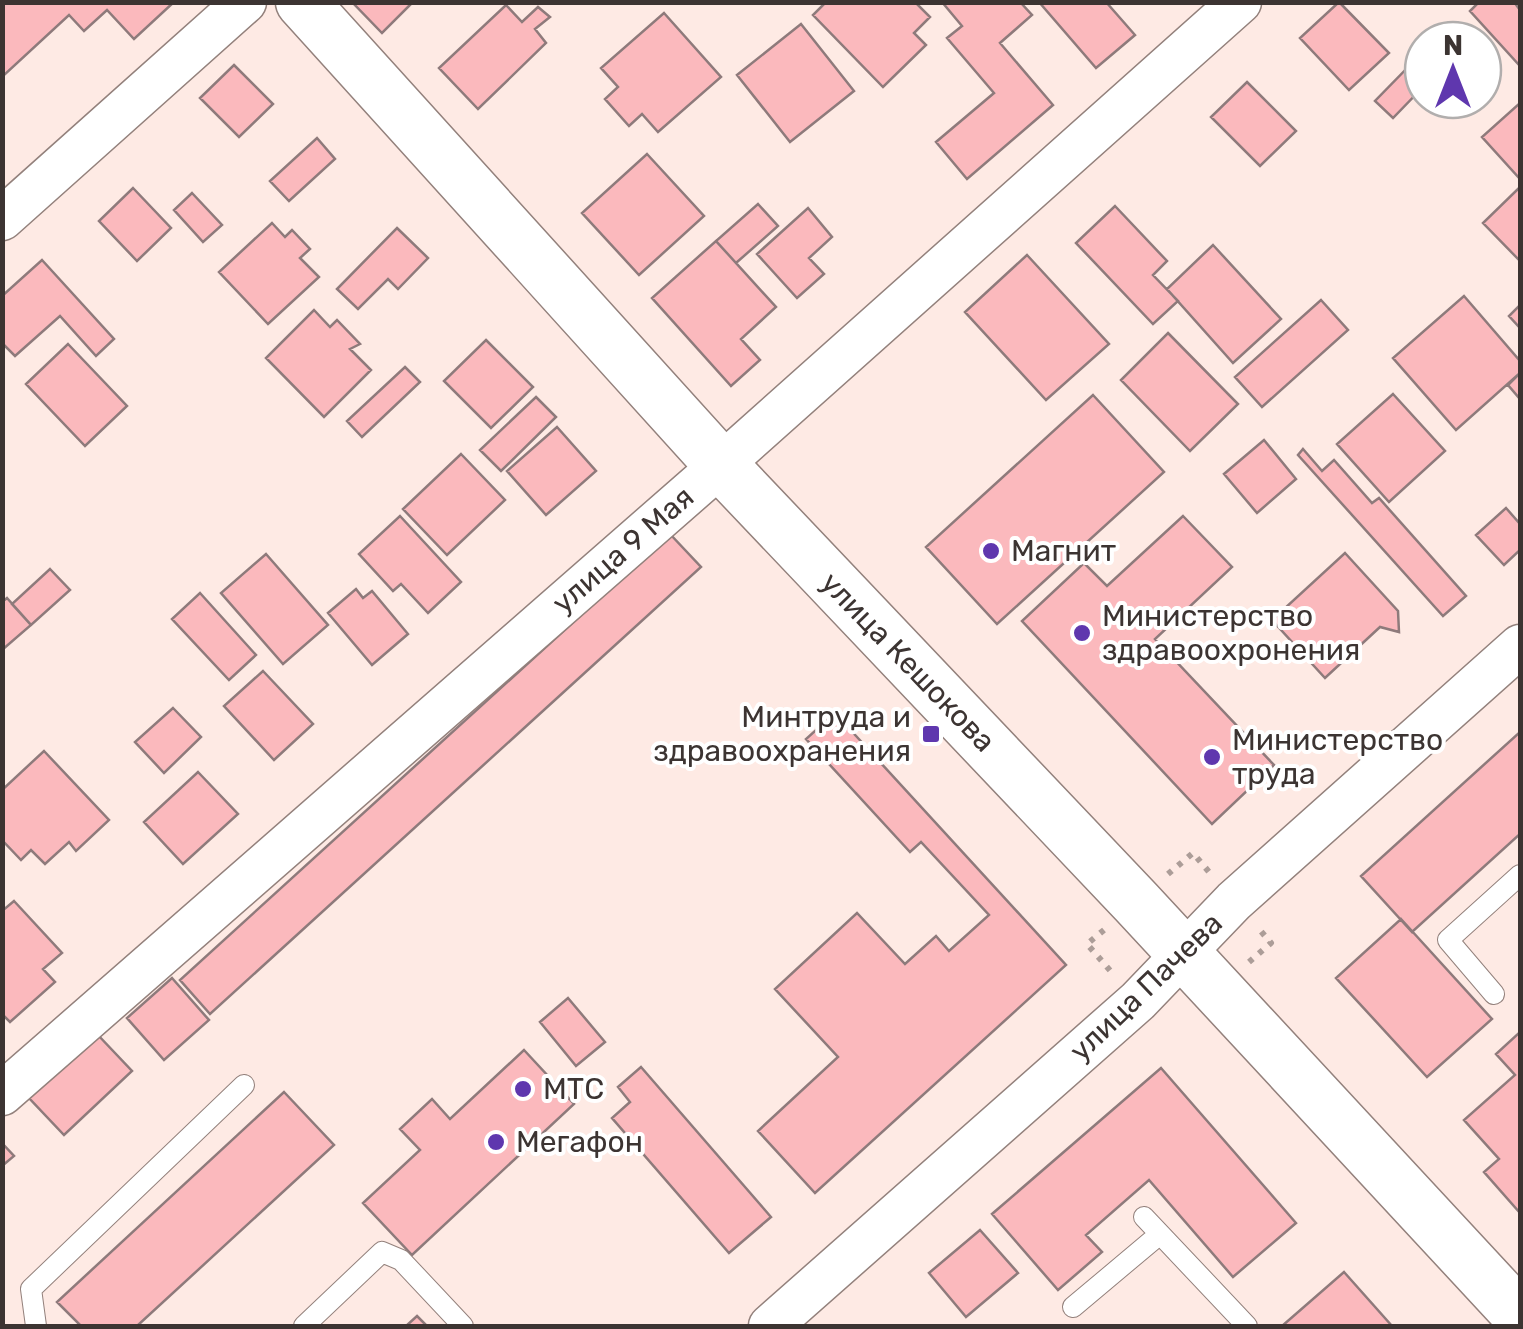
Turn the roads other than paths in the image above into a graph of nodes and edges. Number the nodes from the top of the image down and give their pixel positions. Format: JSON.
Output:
{"nodes":[{"id":1,"x":245,"y":2,"type":"edge"},
{"id":2,"x":302,"y":2,"type":"edge"},
{"id":3,"x":1240,"y":2,"type":"edge"},
{"id":4,"x":2,"y":219,"type":"edge"},
{"id":5,"x":721,"y":465,"type":"junction"},
{"id":6,"x":1520,"y":646,"type":"edge"},
{"id":7,"x":1520,"y":875,"type":"edge"},
{"id":8,"x":1184,"y":954,"type":"junction"},
{"id":9,"x":1494,"y":994,"type":"dead end"},
{"id":10,"x":244,"y":1085,"type":"dead end"},
{"id":11,"x":2,"y":1094,"type":"edge"},
{"id":12,"x":1144,"y":1217,"type":"dead end"},
{"id":13,"x":1160,"y":1234,"type":"junction"},
{"id":14,"x":1073,"y":1307,"type":"dead end"},
{"id":15,"x":1520,"y":1316,"type":"edge"},
{"id":16,"x":36,"y":1326,"type":"edge"},
{"id":17,"x":304,"y":1326,"type":"edge"},
{"id":18,"x":462,"y":1326,"type":"edge"},
{"id":19,"x":770,"y":1326,"type":"edge"},
{"id":20,"x":1247,"y":1326,"type":"edge"}],
"edges":[{"from":1,"to":4,"type":"street"},
{"from":2,"to":5,"type":"street","name":"улица Кешокова"},
{"from":3,"to":5,"type":"street","name":"улица 9 Мая"},
{"from":5,"to":8,"type":"street","name":"улица Кешокова"},
{"from":5,"to":11,"type":"street","name":"улица 9 Мая"},
{"from":6,"to":8,"type":"street","name":"улица Пачева"},
{"from":7,"to":9,"type":"lane"},
{"from":8,"to":15,"type":"street","name":"улица Кешокова"},
{"from":8,"to":19,"type":"street","name":"улица Пачева"},
{"from":10,"to":16,"type":"lane"},
{"from":12,"to":13,"type":"lane"},
{"from":13,"to":14,"type":"lane"},
{"from":13,"to":20,"type":"lane"},
{"from":17,"to":18,"type":"lane"}]}
